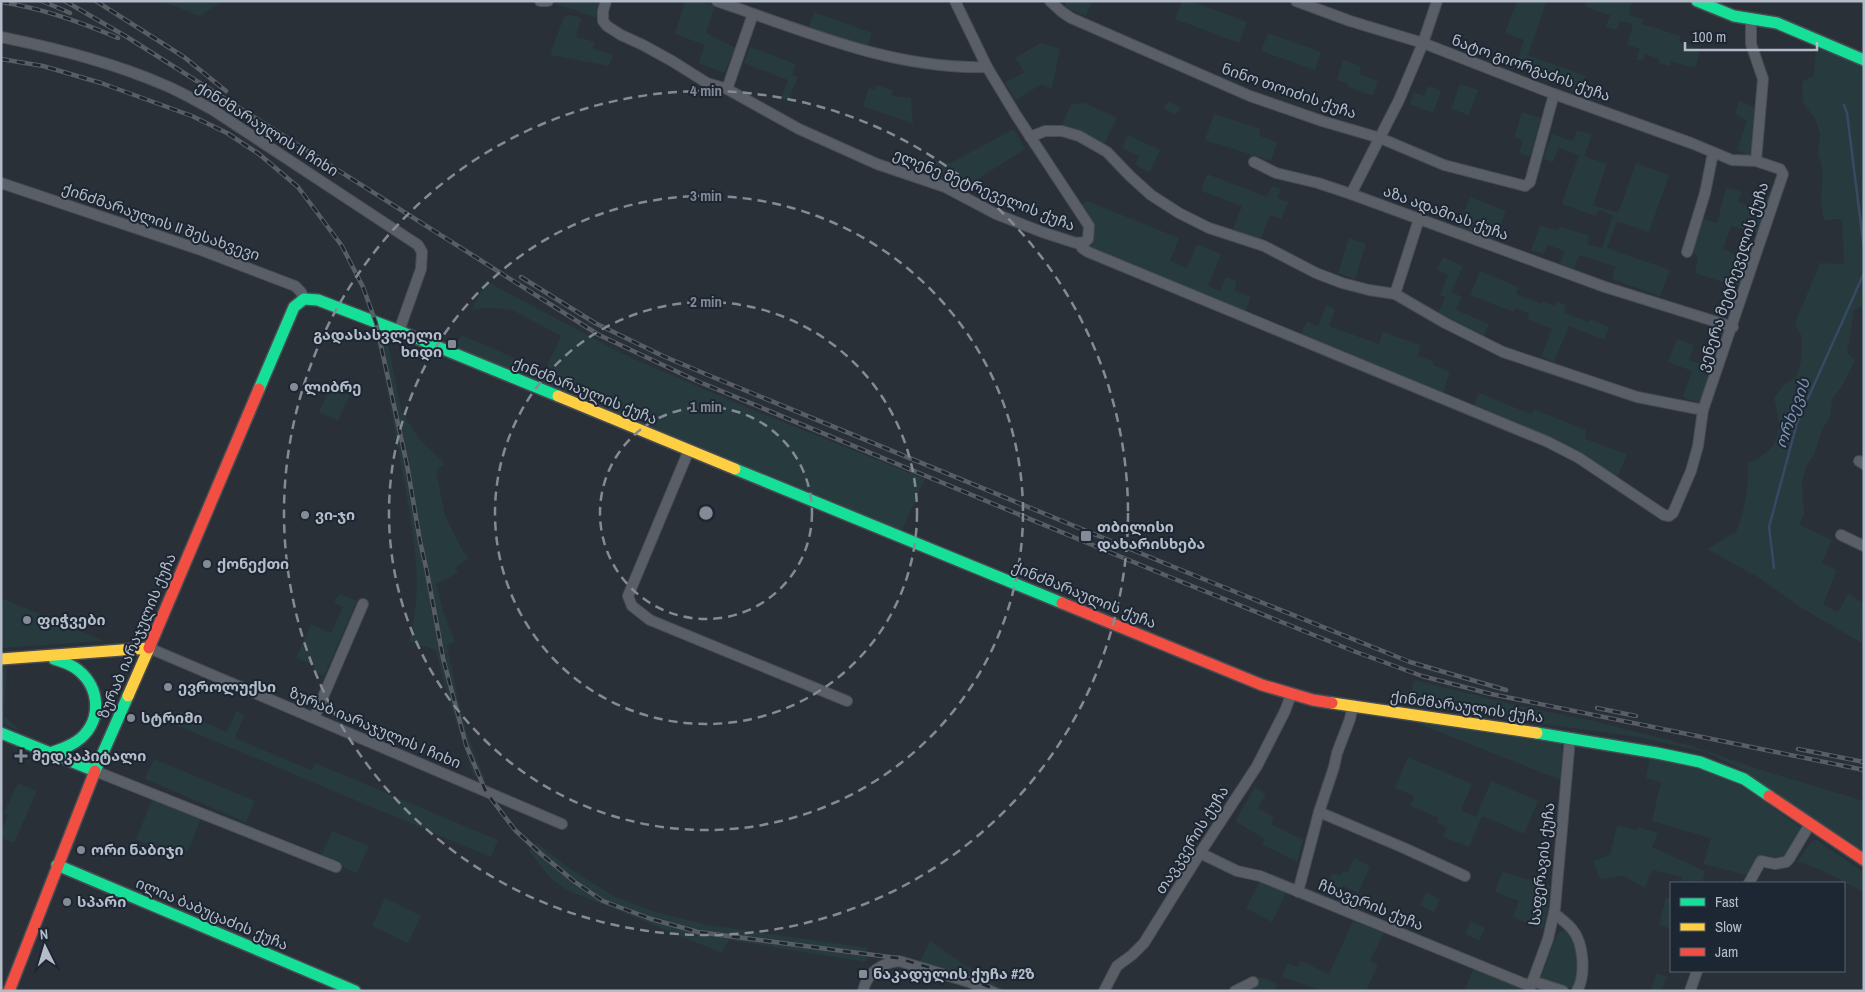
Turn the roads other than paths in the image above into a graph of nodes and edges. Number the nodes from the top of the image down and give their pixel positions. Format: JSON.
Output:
{"nodes":[{"id":1,"x":540,"y":1,"type":"edge"},
{"id":2,"x":548,"y":1,"type":"edge"},
{"id":3,"x":606,"y":1,"type":"edge"},
{"id":4,"x":717,"y":1,"type":"edge"},
{"id":5,"x":955,"y":1,"type":"edge"},
{"id":6,"x":1050,"y":1,"type":"edge"},
{"id":7,"x":1296,"y":1,"type":"edge"},
{"id":8,"x":1437,"y":1,"type":"edge"},
{"id":9,"x":1697,"y":1,"type":"edge"},
{"id":10,"x":753,"y":14,"type":"junction"},
{"id":11,"x":1751,"y":18,"type":"junction"},
{"id":12,"x":1,"y":36,"type":"edge"},
{"id":13,"x":1423,"y":44,"type":"junction"},
{"id":14,"x":1864,"y":60,"type":"edge"},
{"id":15,"x":988,"y":66,"type":"junction"},
{"id":16,"x":727,"y":89,"type":"junction"},
{"id":17,"x":1554,"y":94,"type":"junction"},
{"id":18,"x":1030,"y":137,"type":"junction"},
{"id":19,"x":1380,"y":138,"type":"junction"},
{"id":20,"x":1713,"y":153,"type":"junction"},
{"id":21,"x":1756,"y":161,"type":"junction"},
{"id":22,"x":1254,"y":162,"type":"dead end"},
{"id":23,"x":1,"y":183,"type":"edge"},
{"id":24,"x":1351,"y":194,"type":"junction"},
{"id":25,"x":1419,"y":219,"type":"junction"},
{"id":26,"x":1080,"y":243,"type":"junction"},
{"id":27,"x":1686,"y":252,"type":"dead end"},
{"id":28,"x":1395,"y":294,"type":"junction"},
{"id":29,"x":304,"y":299,"type":"junction"},
{"id":30,"x":1732,"y":327,"type":"junction"},
{"id":31,"x":399,"y":331,"type":"junction"},
{"id":32,"x":1703,"y":410,"type":"junction"},
{"id":33,"x":689,"y":450,"type":"junction"},
{"id":34,"x":1841,"y":535,"type":"dead end"},
{"id":35,"x":1864,"y":546,"type":"edge"},
{"id":36,"x":363,"y":604,"type":"dead end"},
{"id":37,"x":149,"y":648,"type":"junction"},
{"id":38,"x":42,"y":657,"type":"junction"},
{"id":39,"x":1,"y":659,"type":"edge"},
{"id":40,"x":1291,"y":695,"type":"junction"},
{"id":41,"x":847,"y":701,"type":"dead end"},
{"id":42,"x":1353,"y":705,"type":"junction"},
{"id":43,"x":314,"y":718,"type":"junction"},
{"id":44,"x":1,"y":733,"type":"edge"},
{"id":45,"x":1570,"y":738,"type":"junction"},
{"id":46,"x":50,"y":754,"type":"junction"},
{"id":47,"x":95,"y":771,"type":"junction"},
{"id":48,"x":1319,"y":812,"type":"junction"},
{"id":49,"x":562,"y":824,"type":"dead end"},
{"id":50,"x":1810,"y":824,"type":"junction"},
{"id":51,"x":1200,"y":853,"type":"junction"},
{"id":52,"x":1864,"y":860,"type":"edge"},
{"id":53,"x":57,"y":865,"type":"junction"},
{"id":54,"x":336,"y":867,"type":"dead end"},
{"id":55,"x":1465,"y":876,"type":"dead end"},
{"id":56,"x":1750,"y":882,"type":"edge"},
{"id":57,"x":1298,"y":892,"type":"junction"},
{"id":58,"x":1554,"y":913,"type":"junction"},
{"id":59,"x":1697,"y":972,"type":"edge"},
{"id":60,"x":1253,"y":982,"type":"dead end"},
{"id":61,"x":1530,"y":986,"type":"edge"},
{"id":62,"x":9,"y":991,"type":"edge"},
{"id":63,"x":355,"y":991,"type":"edge"},
{"id":64,"x":863,"y":991,"type":"edge"},
{"id":65,"x":990,"y":991,"type":"edge"},
{"id":66,"x":1104,"y":991,"type":"edge"},
{"id":67,"x":1235,"y":991,"type":"edge"},
{"id":68,"x":1563,"y":991,"type":"edge"},
{"id":69,"x":1577,"y":991,"type":"edge"},
{"id":70,"x":1690,"y":991,"type":"edge"}],
"edges":[{"from":1,"to":2,"type":"street"},
{"from":3,"to":16,"type":"street","name":"ელენე მეტრეველის ქუჩა"},
{"from":4,"to":10,"type":"street"},
{"from":5,"to":15,"type":"street"},
{"from":6,"to":19,"type":"street","name":"ნინო თოიძის ქუჩა"},
{"from":7,"to":13,"type":"street","name":"ნატო გიორგაძის ქუჩა"},
{"from":8,"to":13,"type":"street"},
{"from":9,"to":11,"type":"main road"},
{"from":10,"to":15,"type":"street"},
{"from":10,"to":16,"type":"street"},
{"from":11,"to":14,"type":"main road"},
{"from":11,"to":21,"type":"street","name":"ვენერა მეტრეველის ქუჩა"},
{"from":12,"to":31,"type":"street","name":"ქინძმარაულის II ჩიხი"},
{"from":13,"to":17,"type":"street","name":"ნატო გიორგაძის ქუჩა"},
{"from":13,"to":19,"type":"street"},
{"from":15,"to":18,"type":"street"},
{"from":16,"to":26,"type":"street","name":"ელენე მეტრეველის ქუჩა"},
{"from":17,"to":19,"type":"street","name":"ნინო თოიძის ქუჩა"},
{"from":17,"to":20,"type":"street","name":"ნატო გიორგაძის ქუჩა"},
{"from":18,"to":26,"type":"street","name":"ელენე მეტრეველის ქუჩა"},
{"from":18,"to":28,"type":"street"},
{"from":19,"to":24,"type":"street"},
{"from":20,"to":21,"type":"street","name":"ნატო გიორგაძის ქუჩა"},
{"from":20,"to":27,"type":"street"},
{"from":21,"to":30,"type":"street","name":"ვენერა მეტრეველის ქუჩა"},
{"from":22,"to":24,"type":"street","name":"აზა ადამიას ქუჩა"},
{"from":23,"to":29,"type":"street","name":"ქინძმარაულის II შესახვევი"},
{"from":24,"to":25,"type":"street","name":"აზა ადამიას ქუჩა"},
{"from":25,"to":28,"type":"street"},
{"from":25,"to":30,"type":"street","name":"აზა ადამიას ქუჩა"},
{"from":26,"to":32,"type":"street","name":"ვენერა მეტრეველის ქუჩა"},
{"from":28,"to":32,"type":"street"},
{"from":29,"to":31,"type":"main road","name":"ქინძმარაულის ქუჩა"},
{"from":29,"to":37,"type":"main road","name":"ზურაბ იარაჯულის ქუჩა"},
{"from":30,"to":32,"type":"street","name":"ვენერა მეტრეველის ქუჩა"},
{"from":31,"to":33,"type":"main road","name":"ქინძმარაულის ქუჩა"},
{"from":33,"to":40,"type":"main road","name":"ქინძმარაულის ქუჩა"},
{"from":33,"to":41,"type":"street"},
{"from":34,"to":35,"type":"street"},
{"from":36,"to":43,"type":"street"},
{"from":37,"to":38,"type":"main road"},
{"from":37,"to":43,"type":"street","name":"ზურაბ იარაჯულის I ჩიხი"},
{"from":37,"to":47,"type":"main road","name":"ზურაბ იარაჯულის ქუჩა"},
{"from":38,"to":39,"type":"main road"},
{"from":38,"to":46,"type":"main road"},
{"from":40,"to":42,"type":"main road","name":"ქინძმარაულის ქუჩა"},
{"from":40,"to":51,"type":"street","name":"თავკვერის ქუჩა"},
{"from":42,"to":45,"type":"main road","name":"ქინძმარაულის ქუჩა"},
{"from":42,"to":48,"type":"street"},
{"from":43,"to":49,"type":"street","name":"ზურაბ იარაჯულის I ჩიხი"},
{"from":44,"to":46,"type":"main road"},
{"from":45,"to":50,"type":"main road","name":"ქინძმარაულის ქუჩა"},
{"from":45,"to":58,"type":"street","name":"საფერავის ქუჩა"},
{"from":46,"to":47,"type":"main road"},
{"from":47,"to":53,"type":"main road","name":"ზურაბ იარაჯულის ქუჩა"},
{"from":47,"to":54,"type":"street"},
{"from":48,"to":55,"type":"street"},
{"from":48,"to":57,"type":"street"},
{"from":50,"to":52,"type":"main road","name":"ქინძმარაულის ქუჩა"},
{"from":50,"to":56,"type":"street"},
{"from":51,"to":57,"type":"street","name":"ჩხავერის ქუჩა"},
{"from":51,"to":66,"type":"street","name":"თავკვერის ქუჩა"},
{"from":53,"to":62,"type":"main road","name":"ზურაბ იარაჯულის ქუჩა"},
{"from":53,"to":63,"type":"main road","name":"ილია ბაბუცაძის ქუჩა"},
{"from":57,"to":61,"type":"street","name":"ჩხავერის ქუჩა"},
{"from":58,"to":61,"type":"street","name":"საფერავის ქუჩა"},
{"from":58,"to":69,"type":"street"},
{"from":59,"to":70,"type":"street"},
{"from":60,"to":67,"type":"street"},
{"from":61,"to":68,"type":"street","name":"ჩხავერის ქუჩა"},
{"from":64,"to":65,"type":"street"}]}
